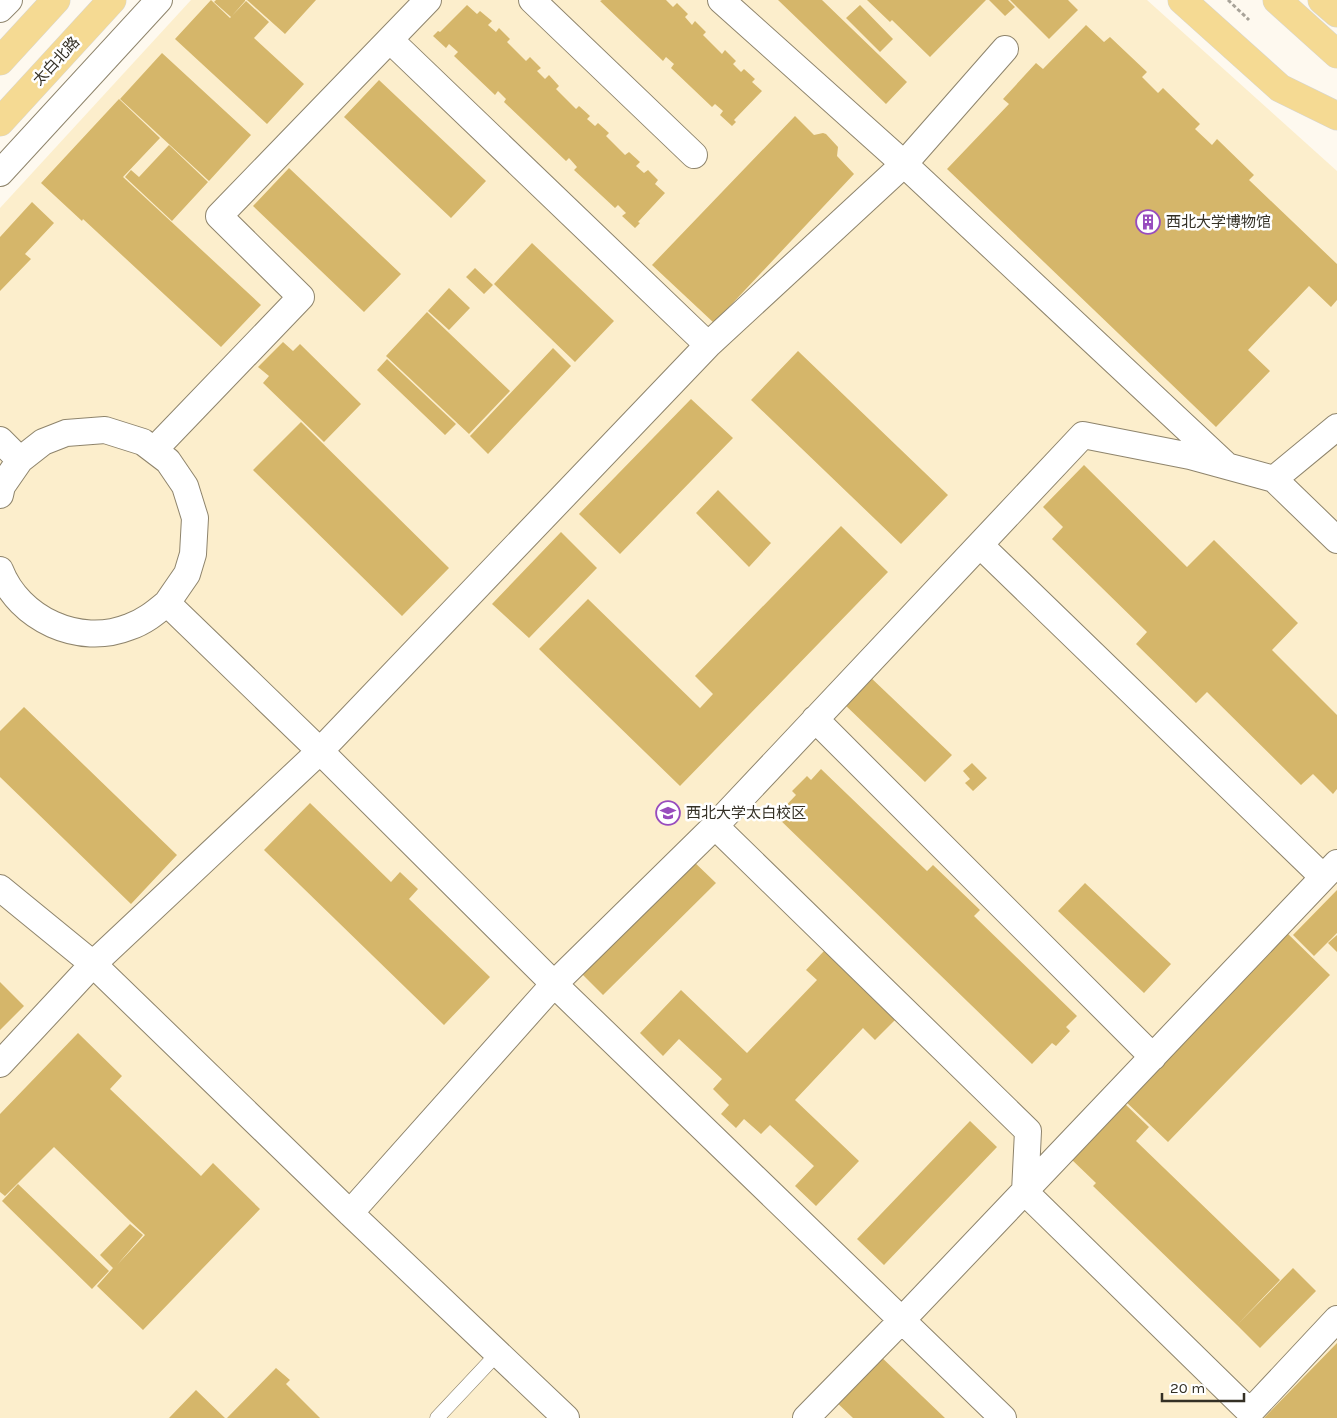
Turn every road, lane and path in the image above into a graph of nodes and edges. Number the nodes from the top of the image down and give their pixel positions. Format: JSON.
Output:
{"nodes":[{"id":1,"x":9,"y":0,"type":"edge"},
{"id":2,"x":56,"y":0,"type":"edge"},
{"id":3,"x":112,"y":0,"type":"edge"},
{"id":4,"x":159,"y":0,"type":"edge"},
{"id":5,"x":428,"y":0,"type":"edge"},
{"id":6,"x":532,"y":0,"type":"edge"},
{"id":7,"x":721,"y":0,"type":"edge"},
{"id":8,"x":1182,"y":0,"type":"edge"},
{"id":9,"x":1277,"y":0,"type":"edge"},
{"id":10,"x":1322,"y":0,"type":"edge"},
{"id":11,"x":0,"y":9,"type":"edge"},
{"id":12,"x":1337,"y":13,"type":"edge"},
{"id":13,"x":390,"y":40,"type":"junction"},
{"id":14,"x":1005,"y":49,"type":"dead end"},
{"id":15,"x":1337,"y":54,"type":"edge"},
{"id":16,"x":0,"y":61,"type":"edge"},
{"id":17,"x":1337,"y":116,"type":"edge"},
{"id":18,"x":0,"y":122,"type":"edge"},
{"id":19,"x":694,"y":155,"type":"dead end"},
{"id":20,"x":904,"y":164,"type":"junction"},
{"id":21,"x":0,"y":173,"type":"edge"},
{"id":22,"x":708,"y":345,"type":"junction"},
{"id":23,"x":1337,"y":427,"type":"edge"},
{"id":24,"x":0,"y":440,"type":"edge"},
{"id":25,"x":154,"y":450,"type":"junction"},
{"id":26,"x":20,"y":460,"type":"junction"},
{"id":27,"x":1226,"y":466,"type":"junction"},
{"id":28,"x":1274,"y":479,"type":"junction"},
{"id":29,"x":0,"y":494,"type":"edge"},
{"id":30,"x":1337,"y":540,"type":"edge"},
{"id":31,"x":980,"y":544,"type":"junction"},
{"id":32,"x":0,"y":570,"type":"edge"},
{"id":33,"x":167,"y":603,"type":"junction"},
{"id":34,"x":815,"y":719,"type":"junction"},
{"id":35,"x":320,"y":751,"type":"junction"},
{"id":36,"x":715,"y":826,"type":"junction"},
{"id":37,"x":1330,"y":870,"type":"edge"},
{"id":38,"x":0,"y":888,"type":"edge"},
{"id":39,"x":93,"y":964,"type":"junction"},
{"id":40,"x":554,"y":984,"type":"junction"},
{"id":41,"x":1153,"y":1057,"type":"junction"},
{"id":42,"x":0,"y":1064,"type":"edge"},
{"id":43,"x":1024,"y":1192,"type":"junction"},
{"id":44,"x":350,"y":1213,"type":"junction"},
{"id":45,"x":902,"y":1320,"type":"junction"},
{"id":46,"x":1337,"y":1320,"type":"edge"},
{"id":47,"x":498,"y":1353,"type":"junction"},
{"id":48,"x":437,"y":1418,"type":"edge"},
{"id":49,"x":566,"y":1418,"type":"edge"},
{"id":50,"x":806,"y":1418,"type":"edge"},
{"id":51,"x":1003,"y":1418,"type":"edge"}],
"edges":[{"from":1,"to":11,"type":"street"},
{"from":2,"to":16,"type":"main road"},
{"from":3,"to":18,"type":"main road","name":"太白北路"},
{"from":4,"to":21,"type":"street"},
{"from":5,"to":13,"type":"street"},
{"from":6,"to":19,"type":"street"},
{"from":7,"to":20,"type":"street"},
{"from":8,"to":17,"type":"main road"},
{"from":9,"to":15,"type":"main road"},
{"from":10,"to":12,"type":"main road"},
{"from":13,"to":22,"type":"street"},
{"from":13,"to":25,"type":"street"},
{"from":14,"to":20,"type":"street"},
{"from":20,"to":22,"type":"street"},
{"from":20,"to":27,"type":"street"},
{"from":22,"to":35,"type":"street"},
{"from":23,"to":28,"type":"street"},
{"from":24,"to":26,"type":"street"},
{"from":25,"to":26,"type":"street"},
{"from":25,"to":33,"type":"street"},
{"from":26,"to":29,"type":"street"},
{"from":27,"to":28,"type":"street"},
{"from":27,"to":31,"type":"street"},
{"from":28,"to":30,"type":"street"},
{"from":31,"to":34,"type":"street"},
{"from":31,"to":37,"type":"street"},
{"from":32,"to":33,"type":"street"},
{"from":33,"to":35,"type":"street"},
{"from":34,"to":36,"type":"street"},
{"from":34,"to":41,"type":"street"},
{"from":35,"to":39,"type":"street"},
{"from":35,"to":40,"type":"street"},
{"from":36,"to":40,"type":"street"},
{"from":36,"to":43,"type":"street"},
{"from":37,"to":41,"type":"street"},
{"from":38,"to":39,"type":"street"},
{"from":39,"to":42,"type":"street"},
{"from":39,"to":44,"type":"street"},
{"from":40,"to":44,"type":"street"},
{"from":40,"to":45,"type":"street"},
{"from":41,"to":43,"type":"street"},
{"from":43,"to":45,"type":"street"},
{"from":43,"to":46,"type":"street"},
{"from":44,"to":47,"type":"street"},
{"from":45,"to":50,"type":"street"},
{"from":45,"to":51,"type":"street"},
{"from":47,"to":48,"type":"lane"},
{"from":47,"to":49,"type":"street"}]}
